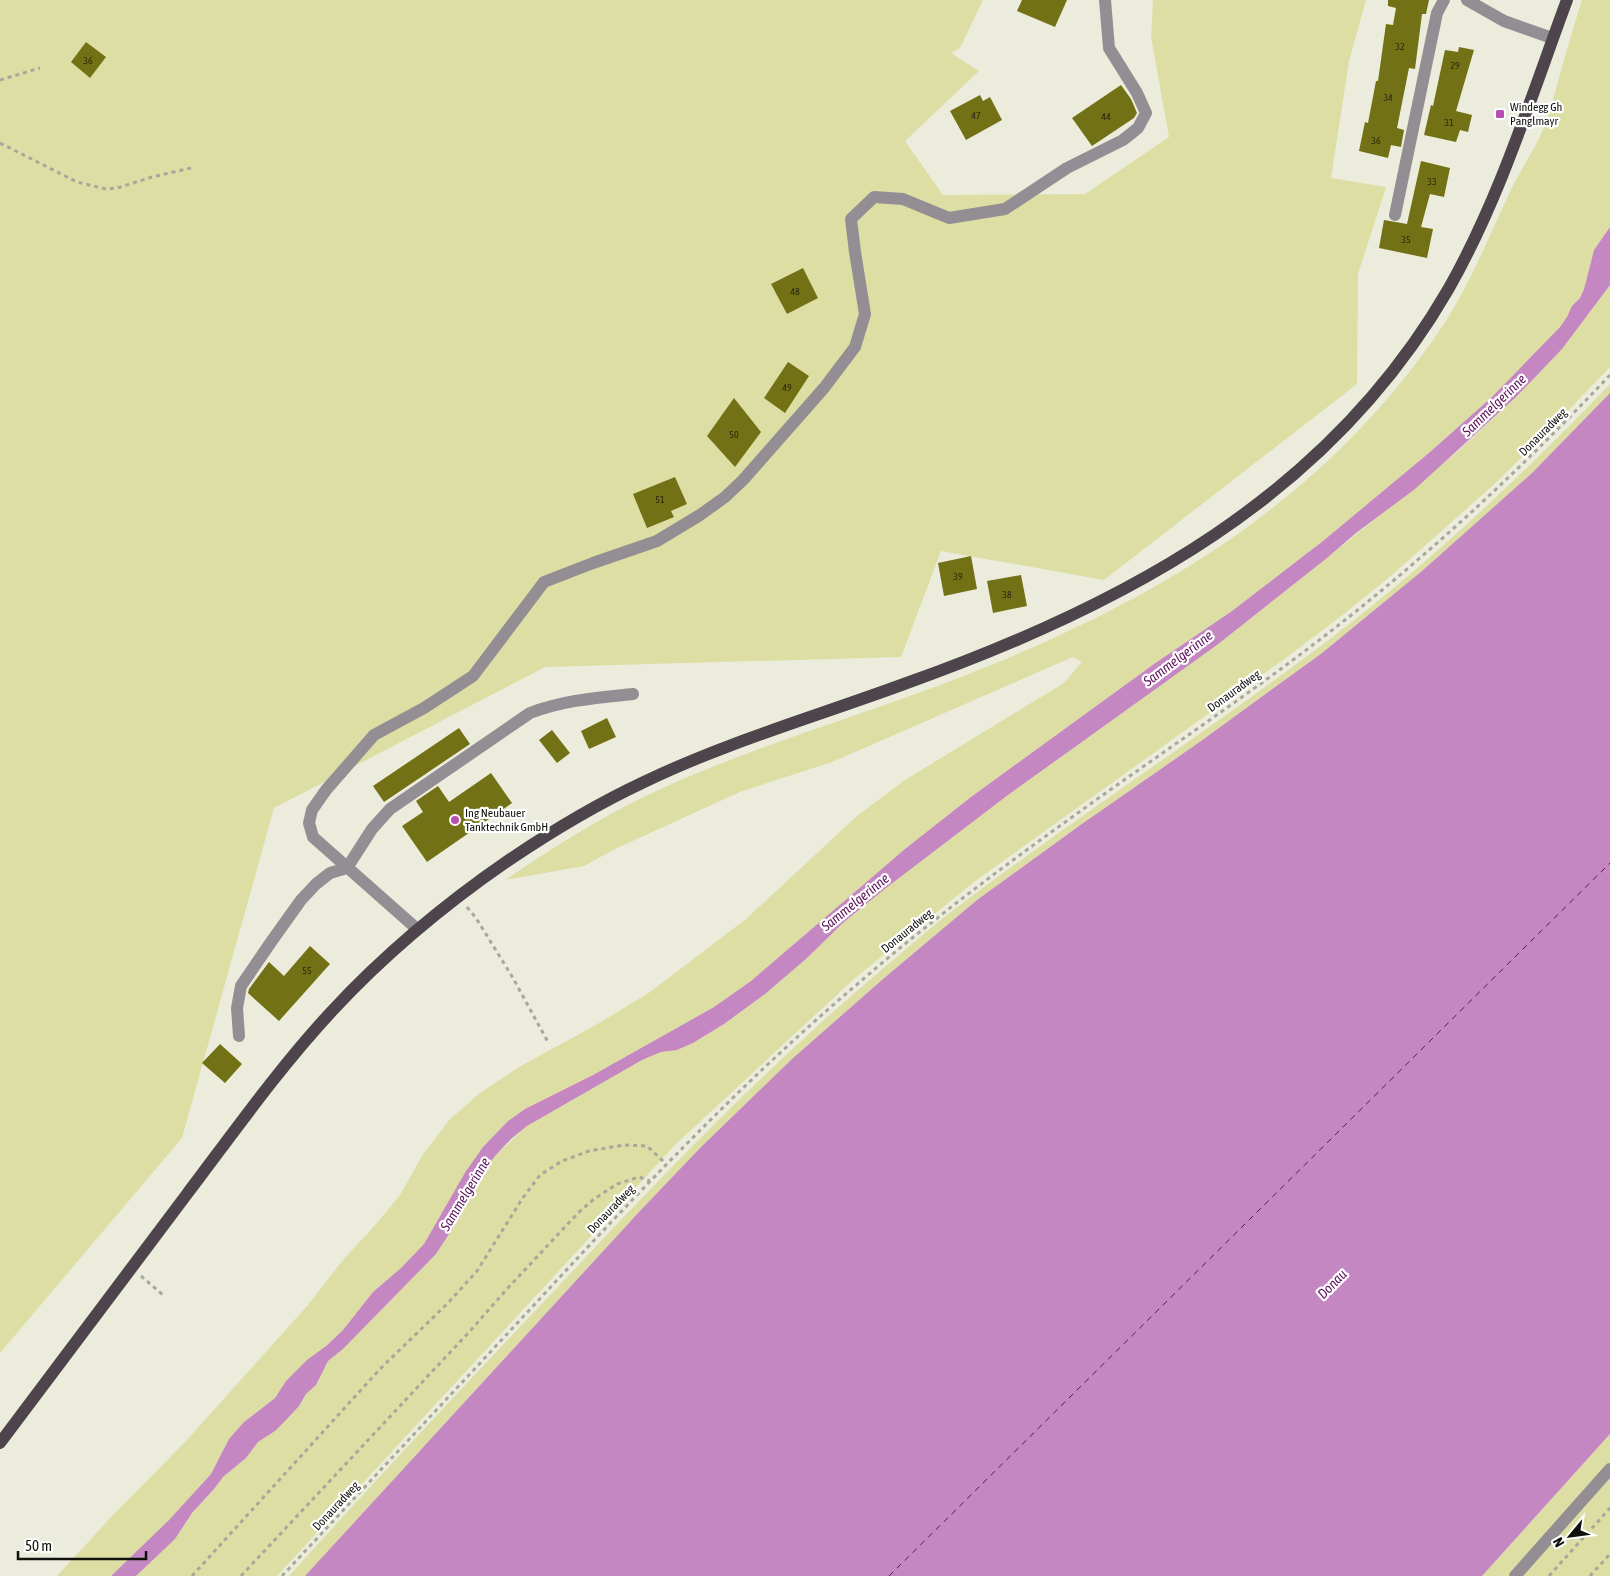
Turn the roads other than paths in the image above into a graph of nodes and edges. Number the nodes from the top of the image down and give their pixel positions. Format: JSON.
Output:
{"nodes":[{"id":1,"x":1105,"y":0,"type":"edge"},
{"id":2,"x":1444,"y":0,"type":"edge"},
{"id":3,"x":1467,"y":0,"type":"edge"},
{"id":4,"x":1567,"y":0,"type":"edge"},
{"id":5,"x":1552,"y":38,"type":"junction"},
{"id":6,"x":1395,"y":215,"type":"dead end"},
{"id":7,"x":633,"y":694,"type":"dead end"},
{"id":8,"x":348,"y":868,"type":"junction"},
{"id":9,"x":417,"y":929,"type":"junction"},
{"id":10,"x":239,"y":1036,"type":"dead end"},
{"id":11,"x":0,"y":1443,"type":"edge"},
{"id":12,"x":1610,"y":1469,"type":"edge"},
{"id":13,"x":1515,"y":1576,"type":"edge"}],
"edges":[{"from":1,"to":8,"type":"street"},
{"from":2,"to":6,"type":"street"},
{"from":3,"to":5,"type":"street"},
{"from":4,"to":5,"type":"main road"},
{"from":5,"to":9,"type":"main road"},
{"from":7,"to":8,"type":"street"},
{"from":8,"to":9,"type":"street"},
{"from":8,"to":10,"type":"street"},
{"from":9,"to":11,"type":"main road"},
{"from":12,"to":13,"type":"street"}]}
